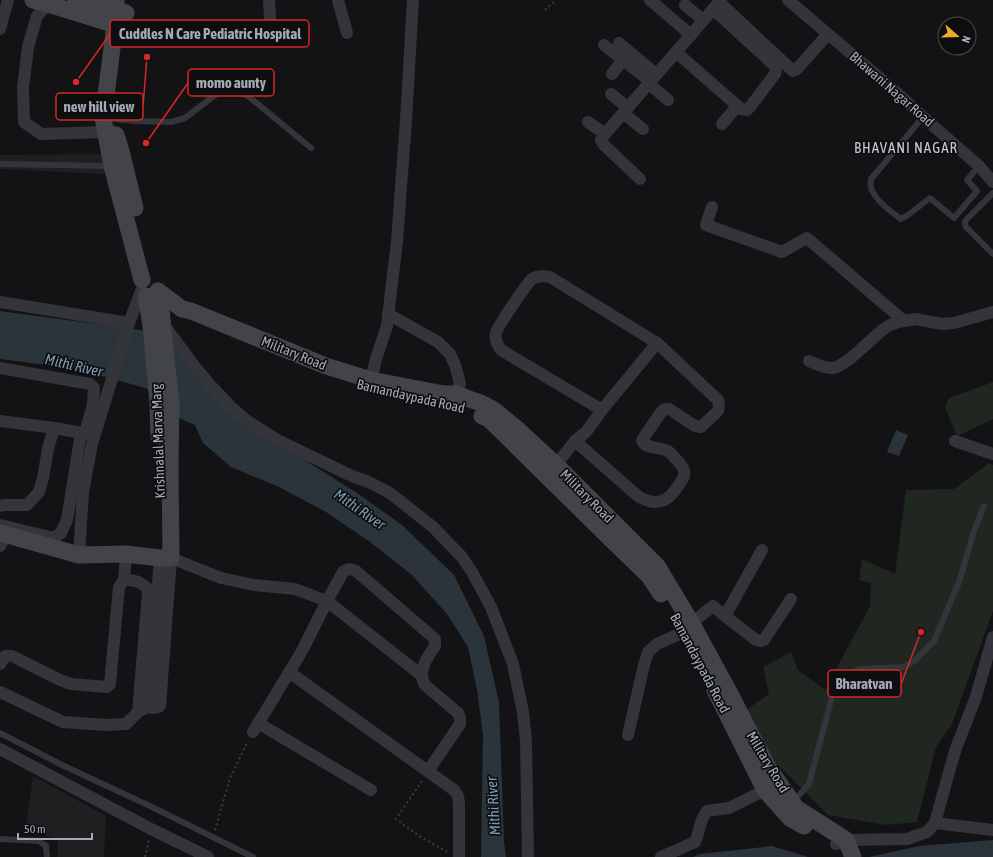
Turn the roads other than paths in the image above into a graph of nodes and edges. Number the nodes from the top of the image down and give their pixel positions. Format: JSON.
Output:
{"nodes":[{"id":1,"x":8,"y":0,"type":"edge"},
{"id":2,"x":269,"y":0,"type":"edge"},
{"id":3,"x":338,"y":0,"type":"edge"},
{"id":4,"x":413,"y":0,"type":"edge"},
{"id":5,"x":650,"y":0,"type":"edge"},
{"id":6,"x":788,"y":0,"type":"edge"},
{"id":7,"x":56,"y":2,"type":"edge"},
{"id":8,"x":717,"y":4,"type":"edge"},
{"id":9,"x":685,"y":5,"type":"dead end"},
{"id":10,"x":121,"y":13,"type":"edge"},
{"id":11,"x":703,"y":20,"type":"junction"},
{"id":12,"x":0,"y":29,"type":"edge"},
{"id":13,"x":271,"y":34,"type":"dead end"},
{"id":14,"x":347,"y":34,"type":"dead end"},
{"id":15,"x":691,"y":34,"type":"junction"},
{"id":16,"x":828,"y":34,"type":"junction"},
{"id":17,"x":619,"y":43,"type":"dead end"},
{"id":18,"x":604,"y":45,"type":"dead end"},
{"id":19,"x":673,"y":55,"type":"junction"},
{"id":20,"x":623,"y":60,"type":"junction"},
{"id":21,"x":612,"y":74,"type":"dead end"},
{"id":22,"x":652,"y":80,"type":"junction"},
{"id":23,"x":611,"y":94,"type":"dead end"},
{"id":24,"x":668,"y":100,"type":"dead end"},
{"id":25,"x":625,"y":110,"type":"junction"},
{"id":26,"x":923,"y":117,"type":"junction"},
{"id":27,"x":588,"y":122,"type":"dead end"},
{"id":28,"x":722,"y":124,"type":"dead end"},
{"id":29,"x":109,"y":125,"type":"junction"},
{"id":30,"x":643,"y":129,"type":"dead end"},
{"id":31,"x":605,"y":134,"type":"junction"},
{"id":32,"x":311,"y":148,"type":"dead end"},
{"id":33,"x":0,"y":164,"type":"edge"},
{"id":34,"x":118,"y":165,"type":"junction"},
{"id":35,"x":978,"y":166,"type":"junction"},
{"id":36,"x":640,"y":179,"type":"dead end"},
{"id":37,"x":993,"y":182,"type":"edge"},
{"id":38,"x":993,"y":193,"type":"edge"},
{"id":39,"x":712,"y":207,"type":"dead end"},
{"id":40,"x":993,"y":254,"type":"edge"},
{"id":41,"x":148,"y":287,"type":"junction"},
{"id":42,"x":0,"y":302,"type":"edge"},
{"id":43,"x":993,"y":312,"type":"edge"},
{"id":44,"x":388,"y":314,"type":"junction"},
{"id":45,"x":904,"y":321,"type":"junction"},
{"id":46,"x":128,"y":324,"type":"junction"},
{"id":47,"x":158,"y":325,"type":"junction"},
{"id":48,"x":657,"y":343,"type":"junction"},
{"id":49,"x":288,"y":356,"type":"junction"},
{"id":50,"x":810,"y":361,"type":"dead end"},
{"id":51,"x":0,"y":368,"type":"edge"},
{"id":52,"x":371,"y":380,"type":"junction"},
{"id":53,"x":397,"y":390,"type":"junction"},
{"id":54,"x":462,"y":401,"type":"junction"},
{"id":55,"x":602,"y":410,"type":"junction"},
{"id":56,"x":0,"y":421,"type":"edge"},
{"id":57,"x":54,"y":428,"type":"junction"},
{"id":58,"x":87,"y":434,"type":"junction"},
{"id":59,"x":575,"y":441,"type":"junction"},
{"id":60,"x":955,"y":441,"type":"dead end"},
{"id":61,"x":993,"y":454,"type":"edge"},
{"id":62,"x":551,"y":470,"type":"junction"},
{"id":63,"x":0,"y":506,"type":"edge"},
{"id":64,"x":984,"y":506,"type":"dead end"},
{"id":65,"x":2,"y":535,"type":"edge"},
{"id":66,"x":762,"y":550,"type":"dead end"},
{"id":67,"x":126,"y":554,"type":"junction"},
{"id":68,"x":80,"y":555,"type":"junction"},
{"id":69,"x":166,"y":558,"type":"junction"},
{"id":70,"x":124,"y":580,"type":"junction"},
{"id":71,"x":791,"y":599,"type":"dead end"},
{"id":72,"x":327,"y":601,"type":"junction"},
{"id":73,"x":725,"y":616,"type":"junction"},
{"id":74,"x":689,"y":627,"type":"junction"},
{"id":75,"x":993,"y":637,"type":"edge"},
{"id":76,"x":0,"y":664,"type":"edge"},
{"id":77,"x":289,"y":672,"type":"junction"},
{"id":78,"x":421,"y":675,"type":"junction"},
{"id":79,"x":715,"y":677,"type":"junction"},
{"id":80,"x":0,"y":692,"type":"edge"},
{"id":81,"x":138,"y":712,"type":"junction"},
{"id":82,"x":0,"y":733,"type":"edge"},
{"id":83,"x":628,"y":735,"type":"dead end"},
{"id":84,"x":0,"y":750,"type":"edge"},
{"id":85,"x":428,"y":772,"type":"junction"},
{"id":86,"x":371,"y":790,"type":"dead end"},
{"id":87,"x":765,"y":790,"type":"junction"},
{"id":88,"x":788,"y":807,"type":"junction"},
{"id":89,"x":935,"y":823,"type":"junction"},
{"id":90,"x":993,"y":830,"type":"edge"},
{"id":91,"x":0,"y":839,"type":"edge"},
{"id":92,"x":846,"y":850,"type":"edge"},
{"id":93,"x":455,"y":855,"type":"edge"},
{"id":94,"x":47,"y":857,"type":"edge"},
{"id":95,"x":208,"y":857,"type":"edge"},
{"id":96,"x":252,"y":857,"type":"edge"},
{"id":97,"x":528,"y":857,"type":"edge"},
{"id":98,"x":661,"y":857,"type":"edge"}],
"edges":[{"from":1,"to":12,"type":"street"},
{"from":2,"to":13,"type":"street"},
{"from":3,"to":14,"type":"street"},
{"from":4,"to":44,"type":"street"},
{"from":5,"to":15,"type":"street"},
{"from":6,"to":16,"type":"street","name":"Bhawani Nagar Road"},
{"from":7,"to":10,"type":"street"},
{"from":7,"to":29,"type":"street"},
{"from":8,"to":11,"type":"street"},
{"from":8,"to":16,"type":"street"},
{"from":8,"to":19,"type":"street"},
{"from":9,"to":11,"type":"street"},
{"from":10,"to":29,"type":"street"},
{"from":11,"to":15,"type":"street"},
{"from":15,"to":19,"type":"street"},
{"from":16,"to":26,"type":"street","name":"Bhawani Nagar Road"},
{"from":17,"to":22,"type":"street"},
{"from":18,"to":20,"type":"street"},
{"from":19,"to":22,"type":"street"},
{"from":19,"to":28,"type":"street"},
{"from":20,"to":21,"type":"street"},
{"from":20,"to":22,"type":"street"},
{"from":22,"to":24,"type":"street"},
{"from":22,"to":25,"type":"street"},
{"from":23,"to":25,"type":"street"},
{"from":25,"to":30,"type":"street"},
{"from":25,"to":31,"type":"street"},
{"from":26,"to":35,"type":"street","name":"Bhawani Nagar Road"},
{"from":26,"to":35,"type":"lane"},
{"from":27,"to":31,"type":"street"},
{"from":29,"to":32,"type":"lane"},
{"from":29,"to":34,"type":"street"},
{"from":31,"to":36,"type":"street"},
{"from":33,"to":34,"type":"lane"},
{"from":34,"to":41,"type":"street"},
{"from":35,"to":37,"type":"street","name":"Bhawani Nagar Road"},
{"from":38,"to":40,"type":"lane"},
{"from":39,"to":45,"type":"street"},
{"from":41,"to":46,"type":"street"},
{"from":41,"to":47,"type":"street"},
{"from":41,"to":49,"type":"street","name":"Military Road"},
{"from":42,"to":46,"type":"street"},
{"from":43,"to":45,"type":"street"},
{"from":44,"to":52,"type":"street"},
{"from":44,"to":54,"type":"street"},
{"from":45,"to":50,"type":"street"},
{"from":46,"to":58,"type":"street"},
{"from":47,"to":69,"type":"street","name":"Krishnalal Marva Marg"},
{"from":47,"to":97,"type":"street"},
{"from":48,"to":55,"type":"street"},
{"from":48,"to":55,"type":"street"},
{"from":48,"to":59,"type":"street"},
{"from":49,"to":52,"type":"street","name":"Military Road"},
{"from":49,"to":53,"type":"street","name":"Bamandaypada Road"},
{"from":51,"to":58,"type":"street"},
{"from":52,"to":53,"type":"street","name":"Military Road"},
{"from":53,"to":54,"type":"street","name":"Military Road"},
{"from":54,"to":62,"type":"street","name":"Military Road"},
{"from":55,"to":59,"type":"street"},
{"from":56,"to":57,"type":"street"},
{"from":57,"to":58,"type":"street"},
{"from":57,"to":63,"type":"street"},
{"from":58,"to":65,"type":"street"},
{"from":58,"to":68,"type":"street"},
{"from":59,"to":62,"type":"street"},
{"from":60,"to":61,"type":"street"},
{"from":62,"to":74,"type":"street","name":"Military Road"},
{"from":64,"to":88,"type":"lane"},
{"from":65,"to":68,"type":"street"},
{"from":66,"to":73,"type":"street"},
{"from":67,"to":68,"type":"street"},
{"from":67,"to":69,"type":"street"},
{"from":67,"to":70,"type":"street"},
{"from":69,"to":72,"type":"street"},
{"from":69,"to":81,"type":"street"},
{"from":70,"to":76,"type":"street"},
{"from":70,"to":81,"type":"street"},
{"from":71,"to":73,"type":"street"},
{"from":72,"to":77,"type":"street"},
{"from":72,"to":78,"type":"street"},
{"from":72,"to":78,"type":"street"},
{"from":73,"to":74,"type":"street"},
{"from":74,"to":79,"type":"street","name":"Military Road"},
{"from":74,"to":83,"type":"street"},
{"from":75,"to":89,"type":"street"},
{"from":77,"to":85,"type":"street"},
{"from":77,"to":86,"type":"street"},
{"from":78,"to":85,"type":"street"},
{"from":79,"to":87,"type":"street","name":"Bamandaypada Road"},
{"from":79,"to":88,"type":"street","name":"Military Road"},
{"from":80,"to":81,"type":"street"},
{"from":82,"to":96,"type":"lane"},
{"from":84,"to":95,"type":"street"},
{"from":85,"to":93,"type":"street"},
{"from":87,"to":88,"type":"street","name":"Bamandaypada Road"},
{"from":87,"to":98,"type":"street"},
{"from":88,"to":92,"type":"street","name":"Military Road"},
{"from":89,"to":90,"type":"street"},
{"from":89,"to":92,"type":"street"},
{"from":91,"to":94,"type":"lane"}]}
